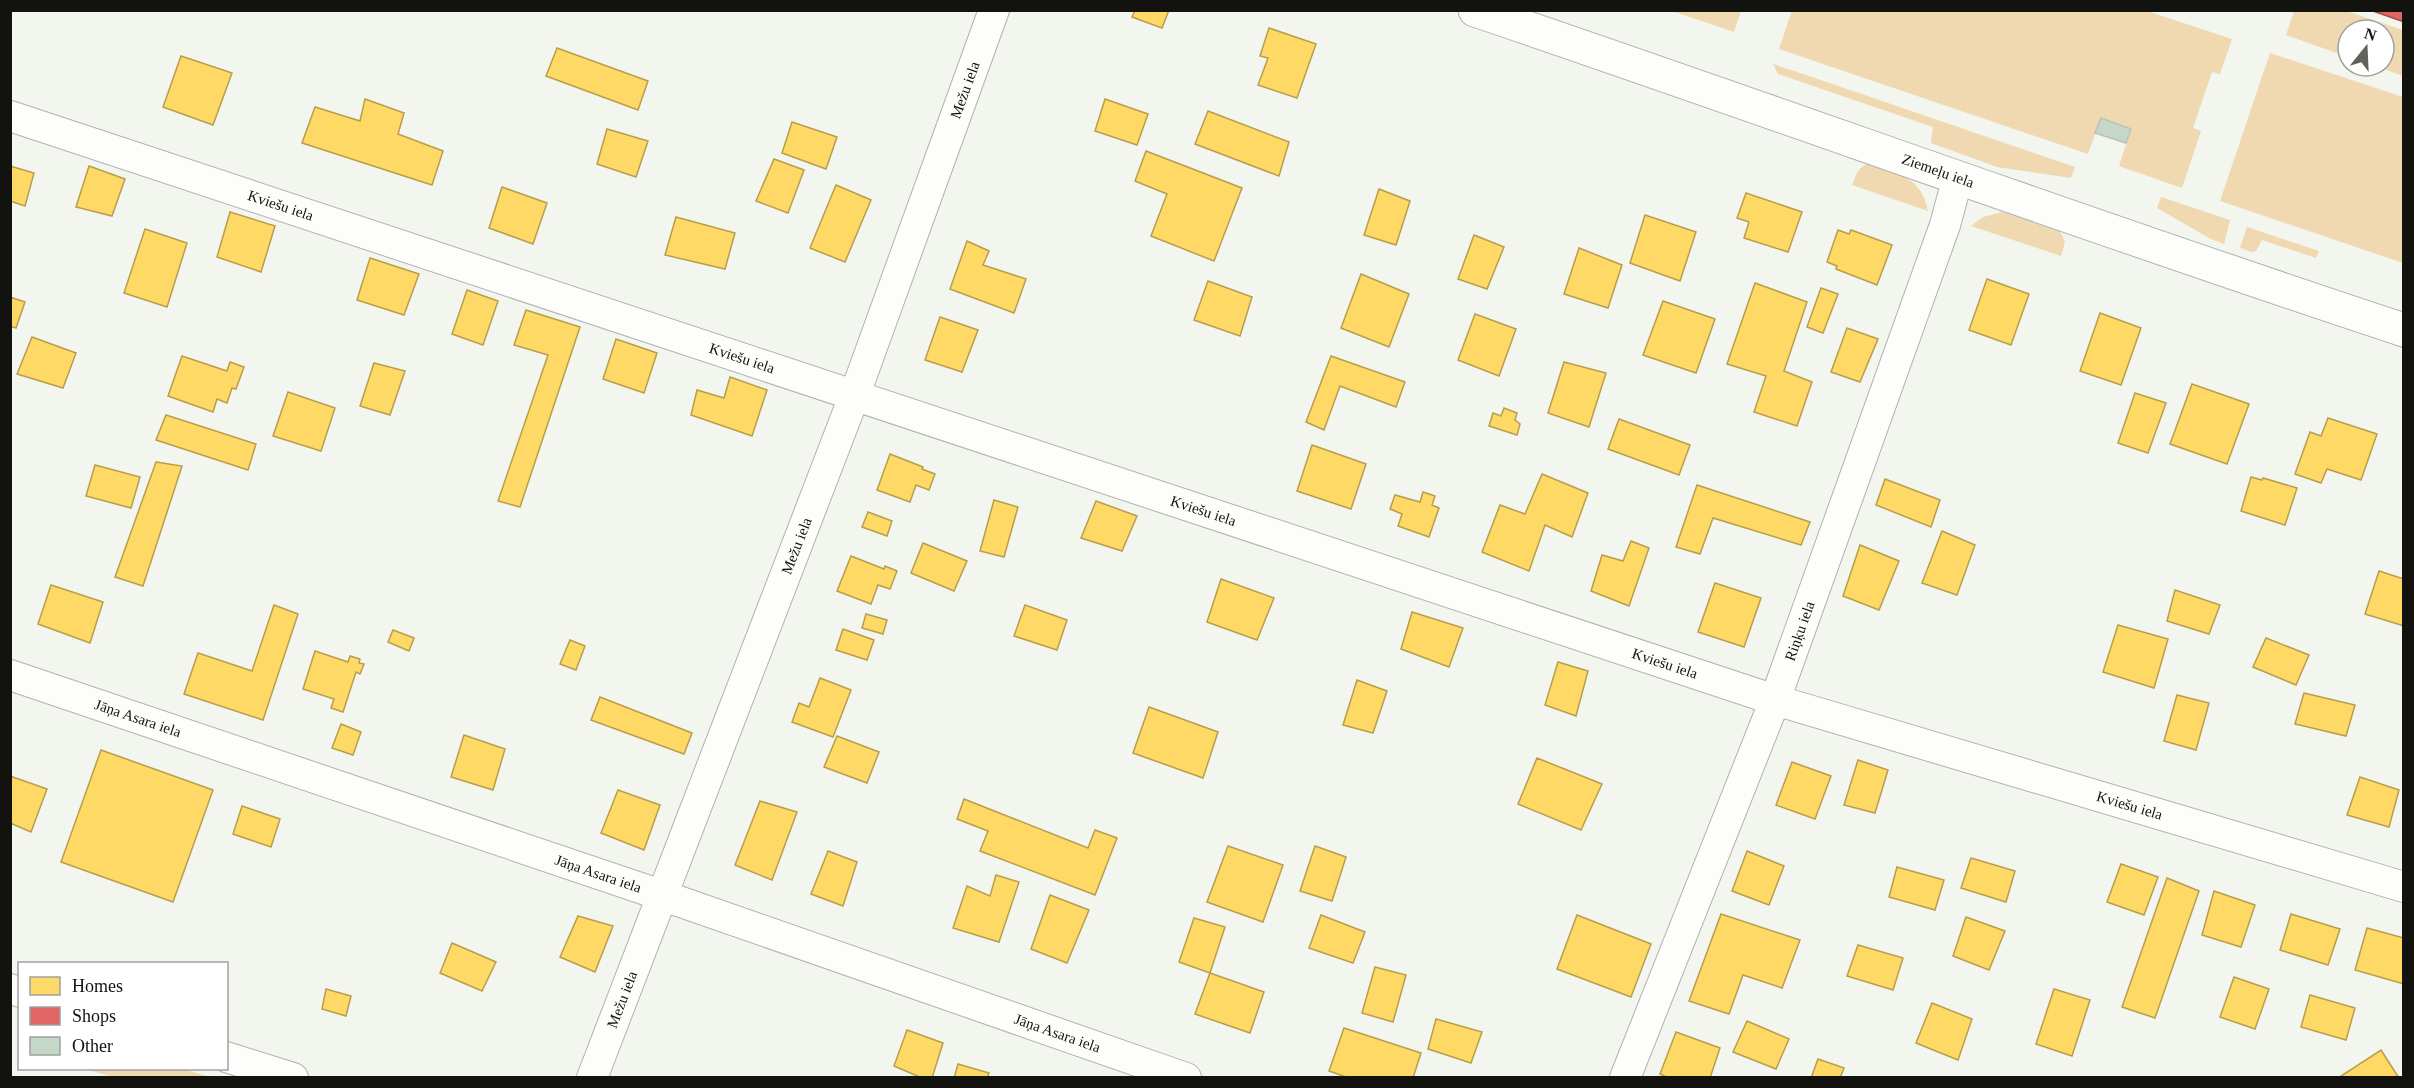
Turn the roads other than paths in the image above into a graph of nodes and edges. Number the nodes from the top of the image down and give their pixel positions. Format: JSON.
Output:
{"nodes":[{"id":1,"x":994,"y":10,"type":"edge"},
{"id":2,"x":1474,"y":10,"type":"edge"},
{"id":3,"x":10,"y":116,"type":"edge"},
{"id":4,"x":1958,"y":177,"type":"junction"},
{"id":5,"x":2403,"y":330,"type":"edge"},
{"id":6,"x":855,"y":394,"type":"junction"},
{"id":7,"x":10,"y":675,"type":"edge"},
{"id":8,"x":1775,"y":700,"type":"junction"},
{"id":9,"x":2403,"y":887,"type":"edge"},
{"id":10,"x":661,"y":896,"type":"junction"},
{"id":11,"x":228,"y":1058,"type":"edge"},
{"id":12,"x":293,"y":1077,"type":"edge"},
{"id":13,"x":592,"y":1077,"type":"edge"},
{"id":14,"x":1186,"y":1077,"type":"edge"},
{"id":15,"x":1626,"y":1077,"type":"edge"}],
"edges":[{"from":1,"to":6,"type":"street","name":"Mežu iela"},
{"from":2,"to":4,"type":"street","name":"Ziemeļu iela"},
{"from":3,"to":6,"type":"street","name":"Kviešu iela"},
{"from":4,"to":5,"type":"street","name":"Ziemeļu iela"},
{"from":4,"to":8,"type":"street","name":"Riņķu iela"},
{"from":6,"to":8,"type":"street","name":"Kviešu iela"},
{"from":6,"to":10,"type":"street","name":"Mežu iela"},
{"from":7,"to":10,"type":"street","name":"Jāņa Asara iela"},
{"from":8,"to":9,"type":"street","name":"Kviešu iela"},
{"from":8,"to":15,"type":"street","name":"Riņķu iela"},
{"from":10,"to":13,"type":"street","name":"Mežu iela"},
{"from":10,"to":14,"type":"street","name":"Jāņa Asara iela"},
{"from":11,"to":12,"type":"street"}]}
